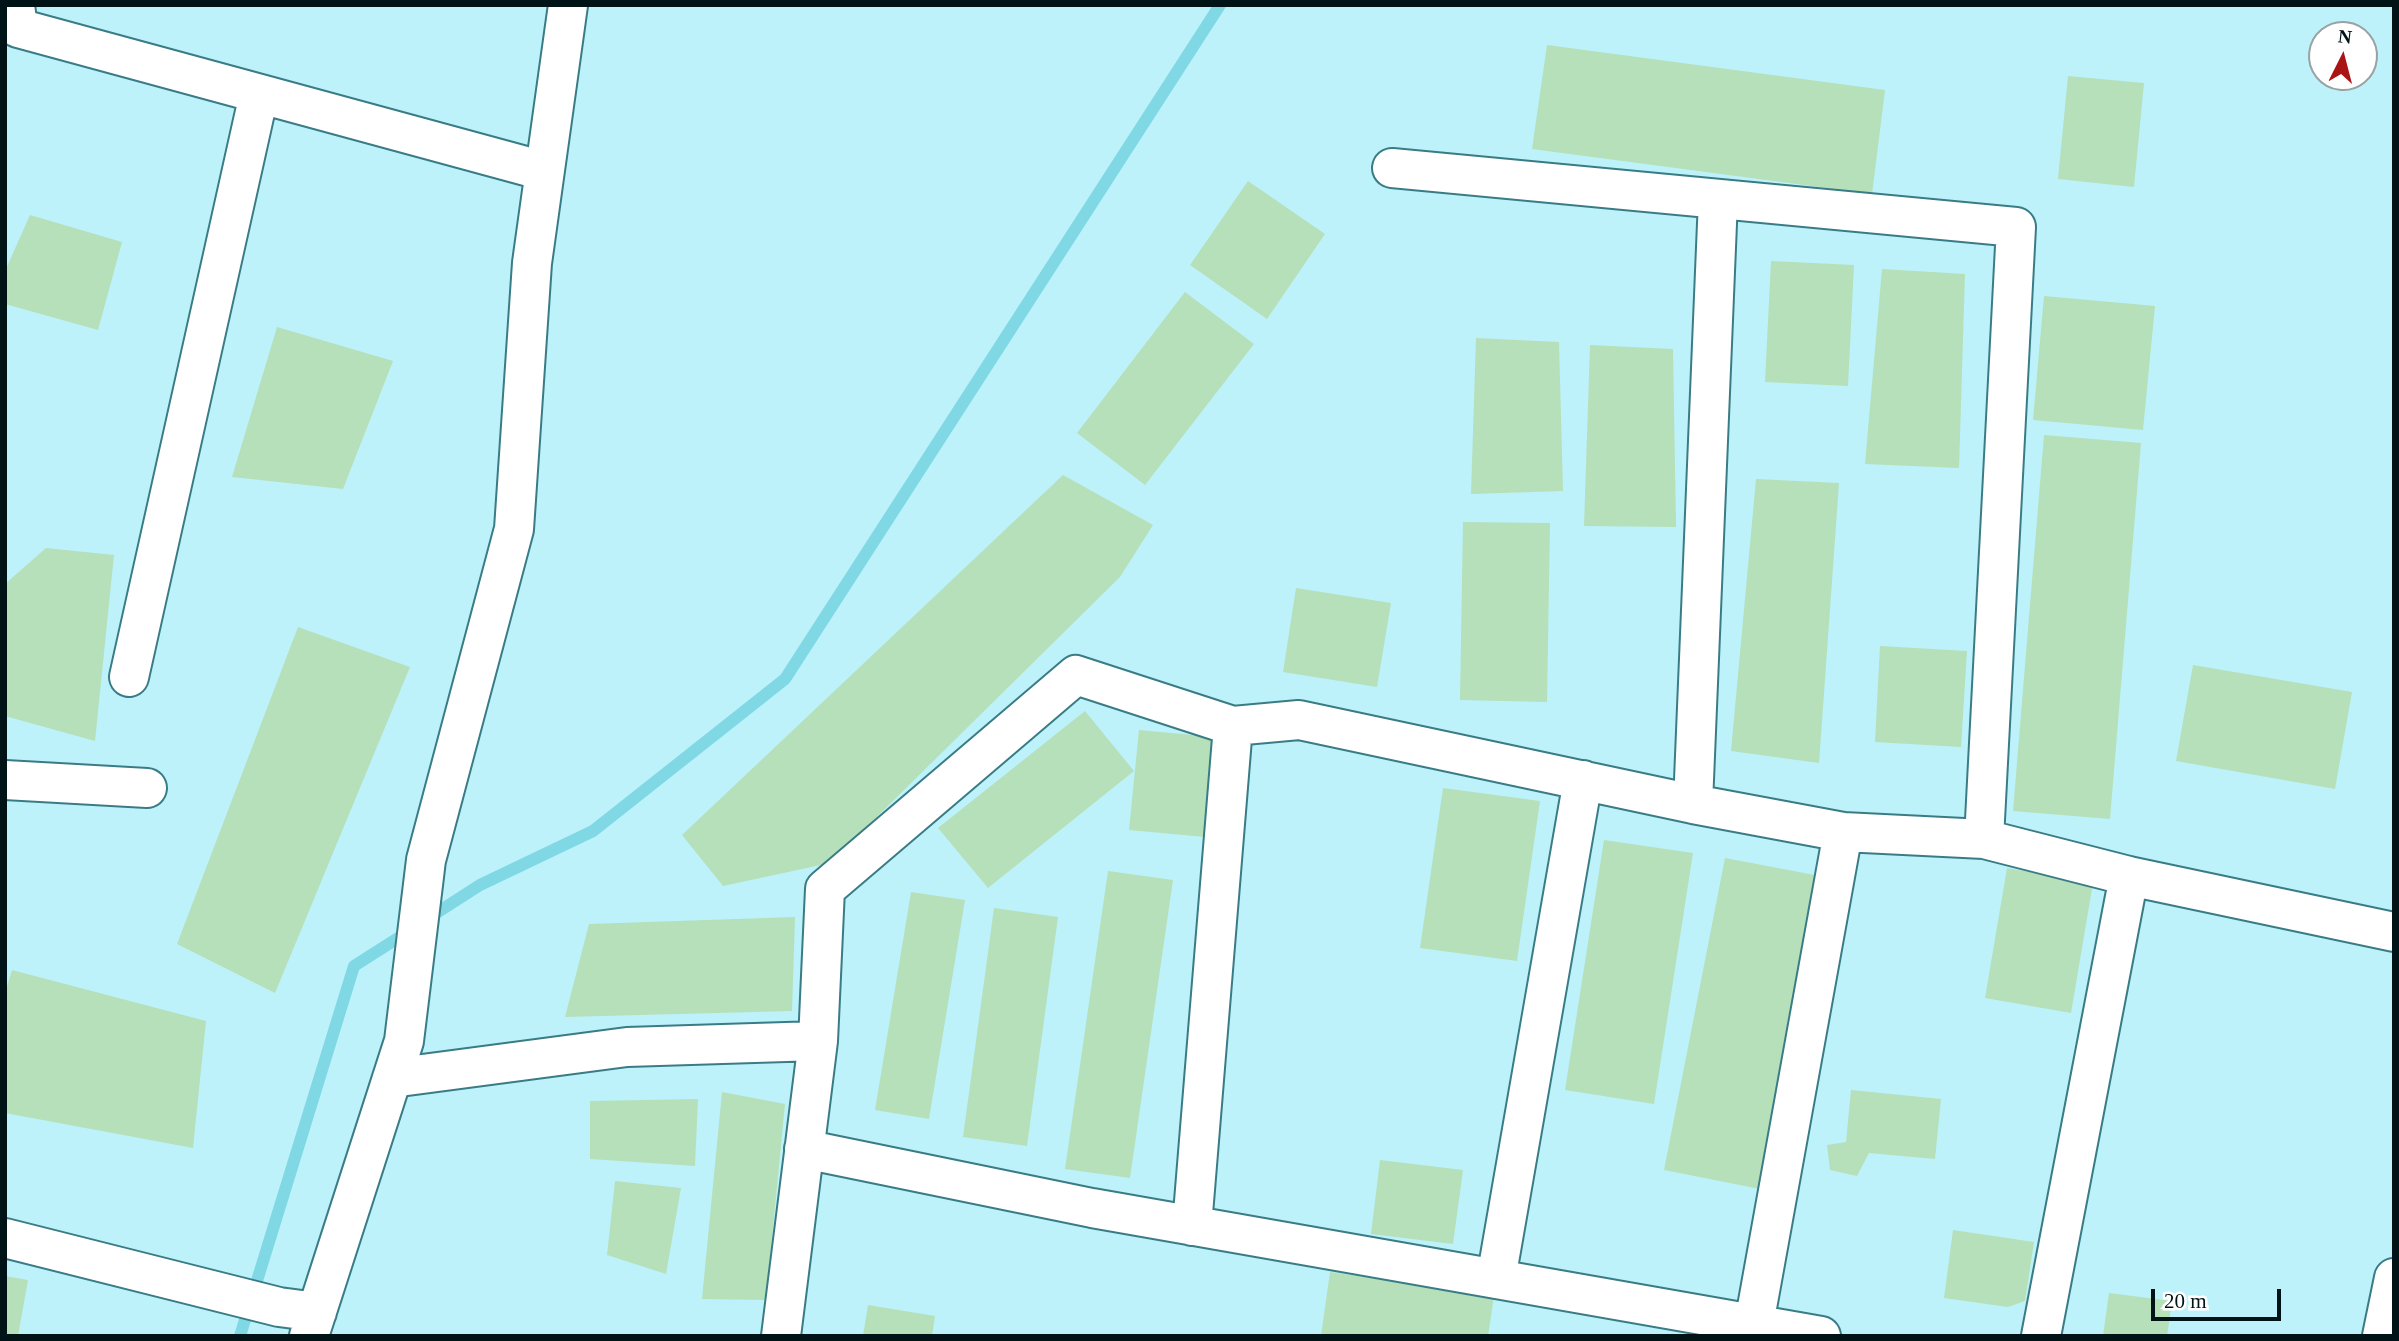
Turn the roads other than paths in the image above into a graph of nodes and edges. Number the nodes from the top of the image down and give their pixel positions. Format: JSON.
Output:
{"nodes":[{"id":1,"x":15,"y":5,"type":"edge"},
{"id":2,"x":568,"y":5,"type":"edge"},
{"id":3,"x":259,"y":94,"type":"junction"},
{"id":4,"x":1392,"y":169,"type":"dead end"},
{"id":5,"x":544,"y":171,"type":"junction"},
{"id":6,"x":1718,"y":199,"type":"junction"},
{"id":7,"x":129,"y":677,"type":"dead end"},
{"id":8,"x":1233,"y":726,"type":"junction"},
{"id":9,"x":5,"y":780,"type":"edge"},
{"id":10,"x":1583,"y":780,"type":"junction"},
{"id":11,"x":147,"y":788,"type":"dead end"},
{"id":12,"x":1693,"y":804,"type":"junction"},
{"id":13,"x":1843,"y":832,"type":"junction"},
{"id":14,"x":1984,"y":839,"type":"junction"},
{"id":15,"x":2129,"y":876,"type":"junction"},
{"id":16,"x":2394,"y":932,"type":"edge"},
{"id":17,"x":818,"y":1041,"type":"junction"},
{"id":18,"x":392,"y":1078,"type":"junction"},
{"id":19,"x":804,"y":1149,"type":"junction"},
{"id":20,"x":1192,"y":1226,"type":"junction"},
{"id":21,"x":5,"y":1238,"type":"edge"},
{"id":22,"x":2394,"y":1278,"type":"edge"},
{"id":23,"x":1496,"y":1279,"type":"junction"},
{"id":24,"x":313,"y":1324,"type":"edge"},
{"id":25,"x":1754,"y":1324,"type":"junction"},
{"id":26,"x":781,"y":1336,"type":"edge"},
{"id":27,"x":1821,"y":1336,"type":"edge"},
{"id":28,"x":2041,"y":1336,"type":"edge"},
{"id":29,"x":2382,"y":1336,"type":"edge"}],
"edges":[{"from":1,"to":3,"type":"street"},
{"from":2,"to":5,"type":"street"},
{"from":3,"to":5,"type":"street"},
{"from":3,"to":7,"type":"street"},
{"from":4,"to":6,"type":"street"},
{"from":5,"to":18,"type":"street"},
{"from":6,"to":12,"type":"street"},
{"from":6,"to":14,"type":"street"},
{"from":8,"to":10,"type":"street"},
{"from":8,"to":17,"type":"street"},
{"from":8,"to":20,"type":"street"},
{"from":9,"to":11,"type":"street"},
{"from":10,"to":12,"type":"street"},
{"from":10,"to":23,"type":"street"},
{"from":12,"to":13,"type":"street"},
{"from":13,"to":14,"type":"street"},
{"from":13,"to":25,"type":"street"},
{"from":14,"to":15,"type":"street"},
{"from":15,"to":16,"type":"street"},
{"from":15,"to":28,"type":"street"},
{"from":17,"to":18,"type":"street"},
{"from":17,"to":19,"type":"street"},
{"from":18,"to":24,"type":"street"},
{"from":19,"to":20,"type":"street"},
{"from":19,"to":26,"type":"street"},
{"from":20,"to":23,"type":"street"},
{"from":21,"to":24,"type":"street"},
{"from":22,"to":29,"type":"street"},
{"from":23,"to":25,"type":"street"},
{"from":25,"to":27,"type":"street"}]}
